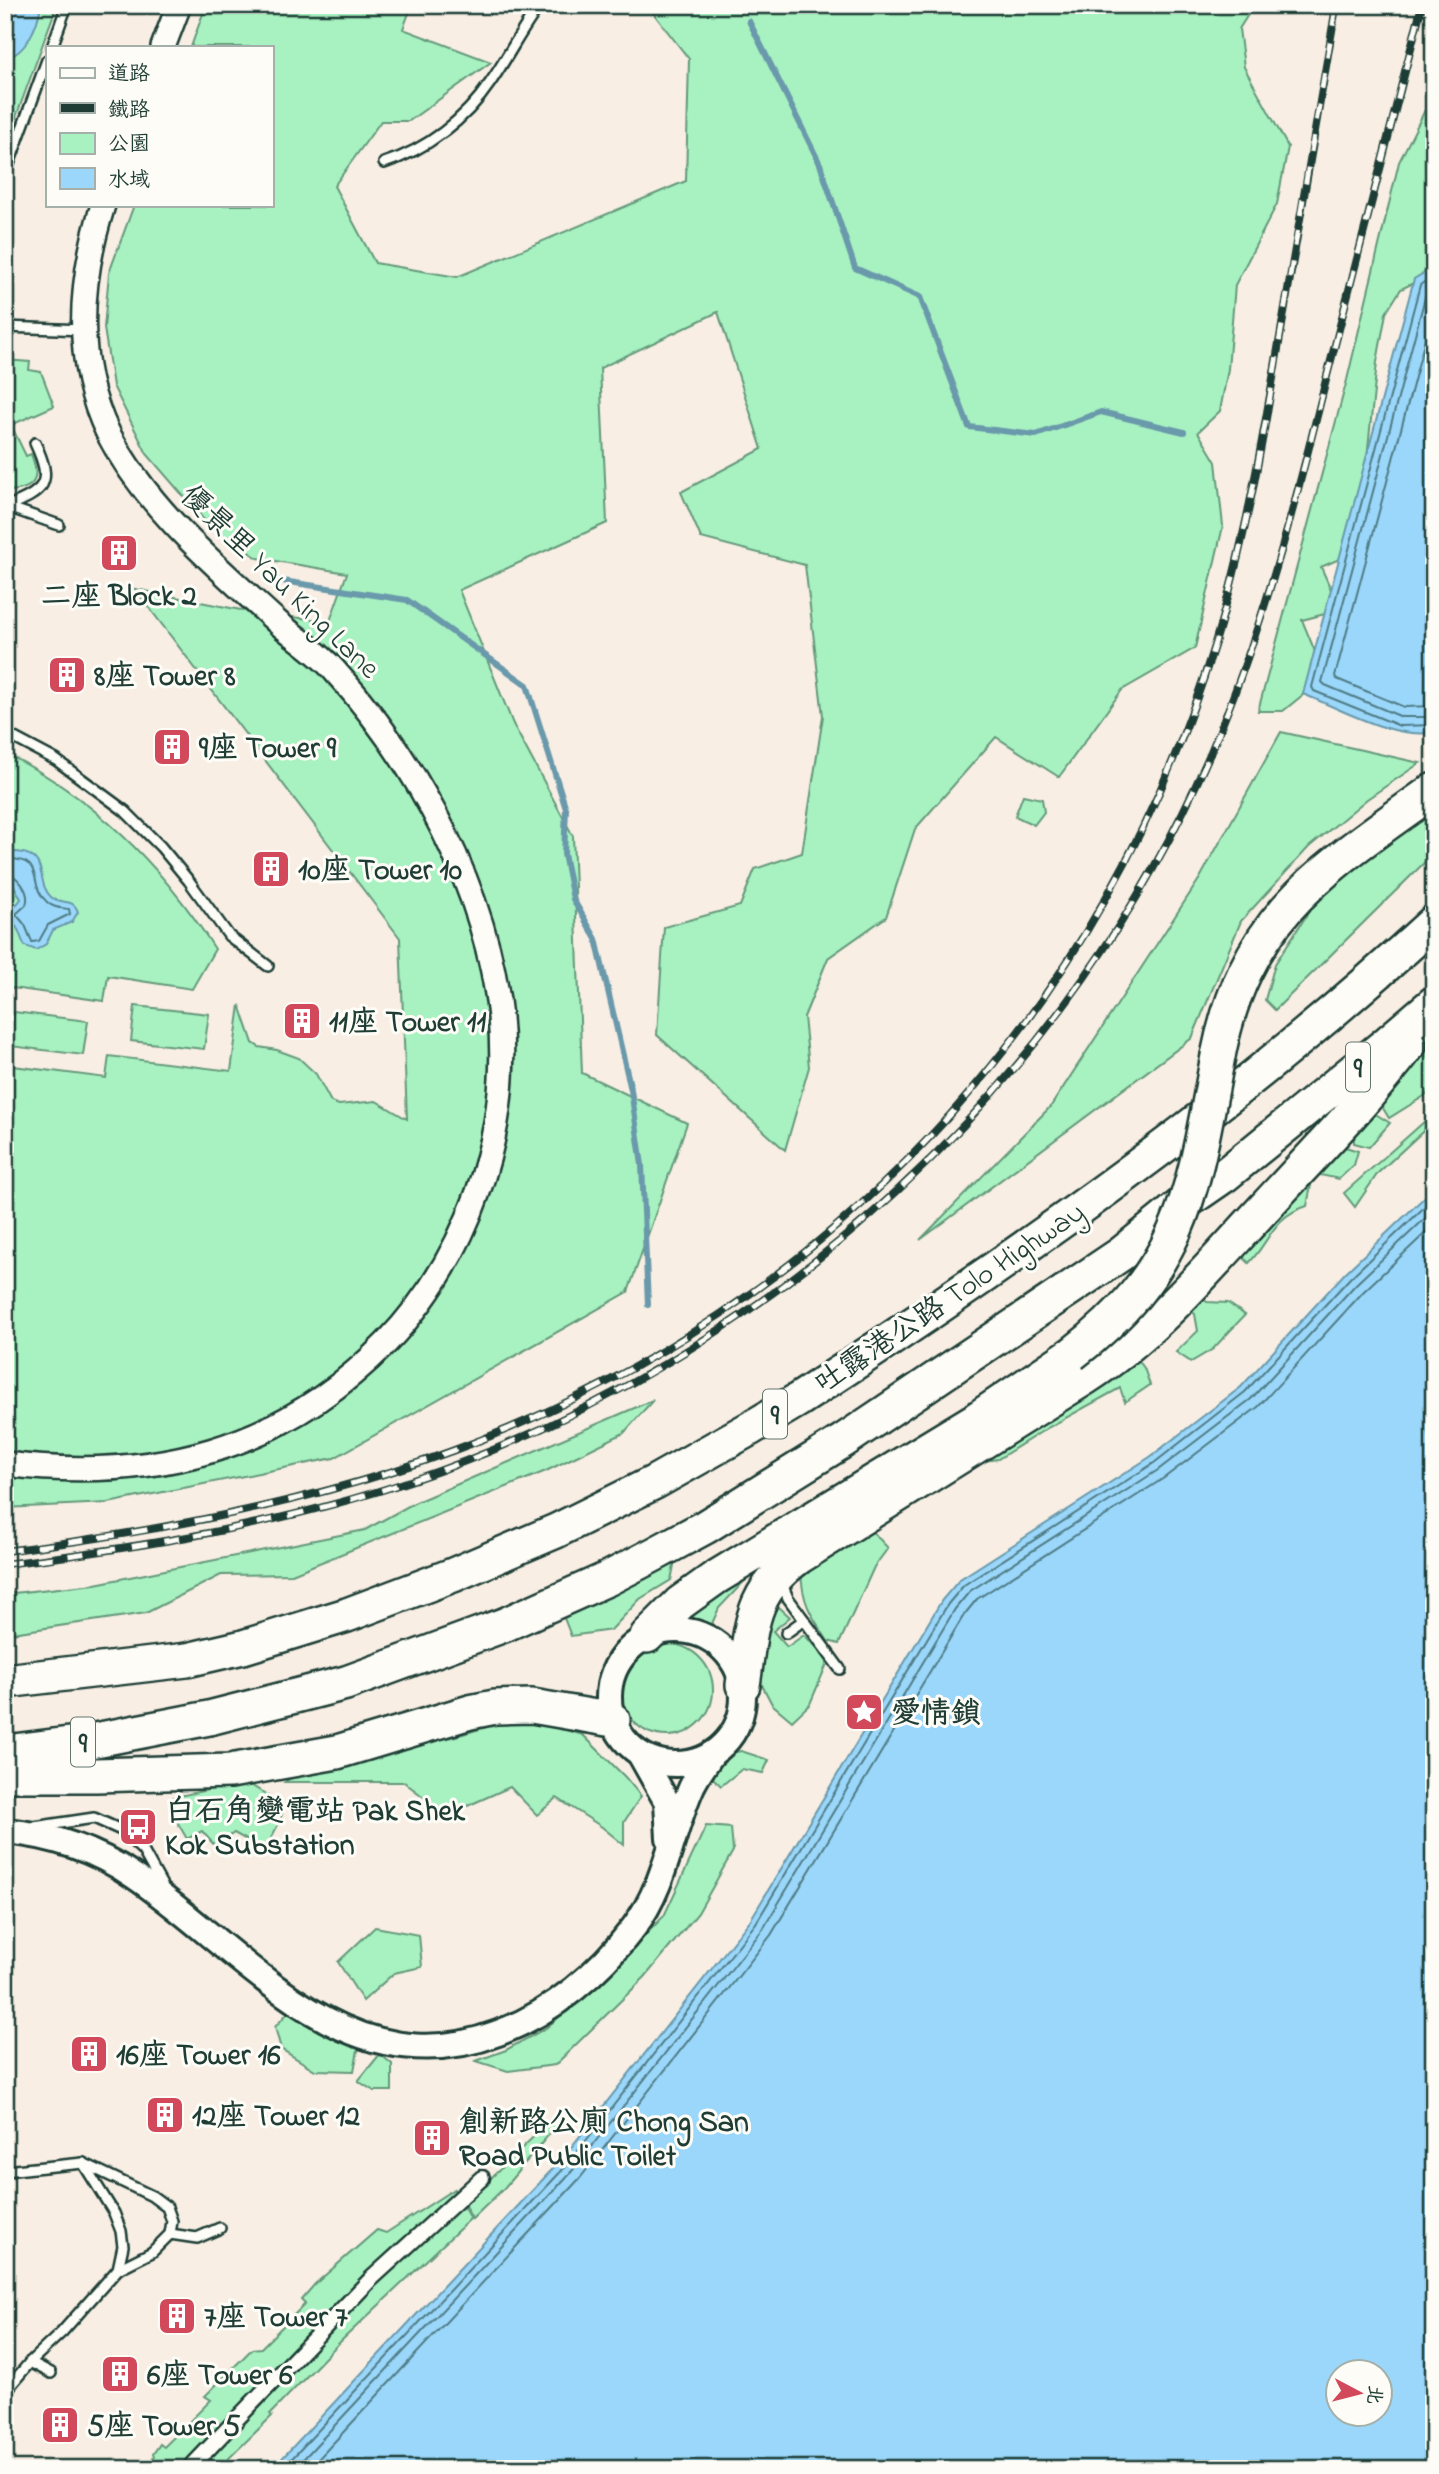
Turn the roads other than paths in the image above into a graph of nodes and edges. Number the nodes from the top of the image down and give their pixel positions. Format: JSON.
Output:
{"nodes":[{"id":1,"x":67,"y":5,"type":"edge"},
{"id":2,"x":179,"y":5,"type":"edge"},
{"id":3,"x":540,"y":5,"type":"edge"},
{"id":4,"x":52,"y":46,"type":"edge"},
{"id":5,"x":163,"y":46,"type":"edge"},
{"id":6,"x":46,"y":63,"type":"edge"},
{"id":7,"x":384,"y":163,"type":"dead end"},
{"id":8,"x":5,"y":175,"type":"edge"},
{"id":9,"x":103,"y":206,"type":"edge"},
{"id":10,"x":5,"y":327,"type":"edge"},
{"id":11,"x":84,"y":330,"type":"junction"},
{"id":12,"x":36,"y":443,"type":"dead end"},
{"id":13,"x":6,"y":507,"type":"edge"},
{"id":14,"x":60,"y":525,"type":"dead end"},
{"id":15,"x":5,"y":733,"type":"edge"},
{"id":16,"x":1434,"y":790,"type":"edge"},
{"id":17,"x":1434,"y":922,"type":"edge"},
{"id":18,"x":268,"y":966,"type":"dead end"},
{"id":19,"x":1434,"y":1003,"type":"edge"},
{"id":20,"x":1434,"y":1012,"type":"edge"},
{"id":21,"x":5,"y":1464,"type":"edge"},
{"id":22,"x":780,"y":1572,"type":"junction"},
{"id":23,"x":804,"y":1620,"type":"junction"},
{"id":24,"x":786,"y":1633,"type":"dead end"},
{"id":25,"x":647,"y":1636,"type":"junction"},
{"id":26,"x":840,"y":1669,"type":"dead end"},
{"id":27,"x":5,"y":1681,"type":"edge"},
{"id":28,"x":743,"y":1685,"type":"junction"},
{"id":29,"x":613,"y":1720,"type":"junction"},
{"id":30,"x":5,"y":1752,"type":"edge"},
{"id":31,"x":640,"y":1754,"type":"junction"},
{"id":32,"x":712,"y":1754,"type":"junction"},
{"id":33,"x":5,"y":1775,"type":"edge"},
{"id":34,"x":6,"y":1831,"type":"edge"},
{"id":35,"x":670,"y":1849,"type":"junction"},
{"id":36,"x":173,"y":1904,"type":"junction"},
{"id":37,"x":83,"y":2163,"type":"junction"},
{"id":38,"x":5,"y":2171,"type":"edge"},
{"id":39,"x":482,"y":2178,"type":"dead end"},
{"id":40,"x":220,"y":2228,"type":"dead end"},
{"id":41,"x":170,"y":2234,"type":"junction"},
{"id":42,"x":118,"y":2269,"type":"junction"},
{"id":43,"x":30,"y":2362,"type":"junction"},
{"id":44,"x":51,"y":2373,"type":"dead end"},
{"id":45,"x":5,"y":2392,"type":"edge"},
{"id":46,"x":190,"y":2469,"type":"edge"}],
"edges":[{"from":1,"to":4,"type":"lane"},
{"from":2,"to":5,"type":"street"},
{"from":3,"to":7,"type":"lane"},
{"from":6,"to":8,"type":"lane"},
{"from":9,"to":11,"type":"street","name":"優景里 Yau King Lane"},
{"from":10,"to":11,"type":"lane"},
{"from":11,"to":21,"type":"street","name":"優景里 Yau King Lane"},
{"from":12,"to":13,"type":"lane"},
{"from":13,"to":14,"type":"lane"},
{"from":15,"to":18,"type":"lane"},
{"from":16,"to":25,"type":"highway","bridge":true},
{"from":17,"to":27,"type":"highway","name":"吐露港公路 Tolo Highway","number":"9"},
{"from":19,"to":30,"type":"highway","name":"吐露港公路 Tolo Highway","number":"9"},
{"from":20,"to":22,"type":"highway"},
{"from":22,"to":23,"type":"lane"},
{"from":22,"to":28,"type":"highway"},
{"from":23,"to":24,"type":"lane"},
{"from":23,"to":26,"type":"lane"},
{"from":25,"to":28,"type":"main road"},
{"from":25,"to":29,"type":"main road"},
{"from":28,"to":32,"type":"main road"},
{"from":29,"to":31,"type":"main road"},
{"from":29,"to":33,"type":"highway"},
{"from":31,"to":32,"type":"main road"},
{"from":31,"to":35,"type":"main road"},
{"from":32,"to":35,"type":"main road"},
{"from":34,"to":36,"type":"main road"},
{"from":34,"to":36,"type":"lane"},
{"from":35,"to":36,"type":"main road"},
{"from":37,"to":38,"type":"lane"},
{"from":37,"to":41,"type":"lane"},
{"from":37,"to":42,"type":"lane"},
{"from":39,"to":46,"type":"street"},
{"from":40,"to":41,"type":"lane"},
{"from":41,"to":42,"type":"lane"},
{"from":42,"to":43,"type":"lane"},
{"from":43,"to":44,"type":"lane"},
{"from":43,"to":45,"type":"lane"}]}
